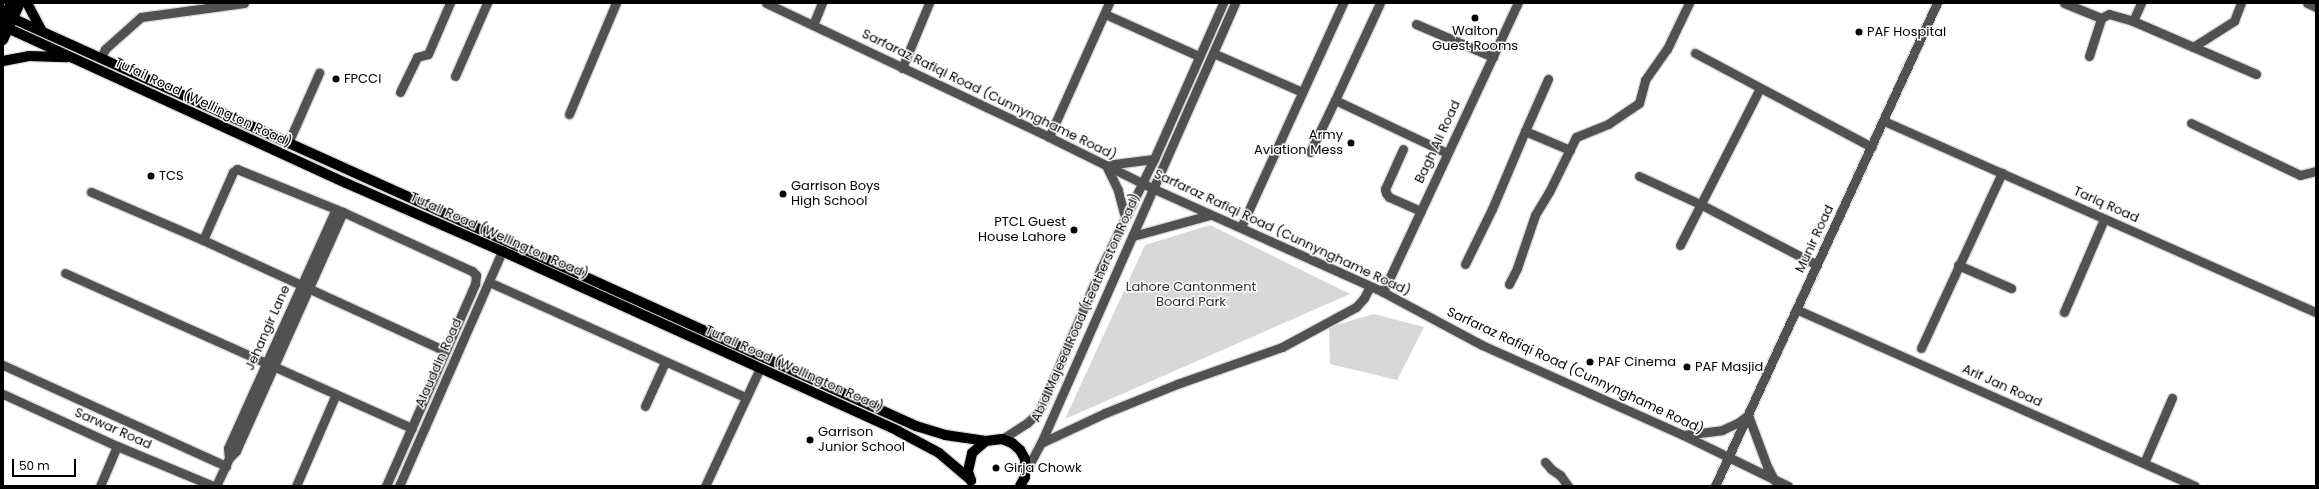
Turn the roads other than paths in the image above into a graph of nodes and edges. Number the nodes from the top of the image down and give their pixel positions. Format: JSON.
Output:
{"nodes":[{"id":1,"x":10,"y":3,"type":"edge"},
{"id":2,"x":20,"y":3,"type":"edge"},
{"id":3,"x":27,"y":3,"type":"edge"},
{"id":4,"x":244,"y":3,"type":"edge"},
{"id":5,"x":450,"y":3,"type":"edge"},
{"id":6,"x":487,"y":3,"type":"edge"},
{"id":7,"x":616,"y":3,"type":"edge"},
{"id":8,"x":766,"y":3,"type":"edge"},
{"id":9,"x":822,"y":3,"type":"edge"},
{"id":10,"x":930,"y":3,"type":"edge"},
{"id":11,"x":1109,"y":3,"type":"edge"},
{"id":12,"x":1223,"y":3,"type":"edge"},
{"id":13,"x":1235,"y":3,"type":"edge"},
{"id":14,"x":1343,"y":3,"type":"edge"},
{"id":15,"x":1380,"y":3,"type":"edge"},
{"id":16,"x":1518,"y":3,"type":"edge"},
{"id":17,"x":1689,"y":3,"type":"edge"},
{"id":18,"x":1937,"y":3,"type":"edge"},
{"id":19,"x":2064,"y":3,"type":"edge"},
{"id":20,"x":2141,"y":3,"type":"edge"},
{"id":21,"x":2242,"y":3,"type":"edge"},
{"id":22,"x":2307,"y":3,"type":"edge"},
{"id":23,"x":2316,"y":7,"type":"edge"},
{"id":24,"x":1105,"y":14,"type":"junction"},
{"id":25,"x":6,"y":16,"type":"edge"},
{"id":26,"x":2101,"y":18,"type":"junction"},
{"id":27,"x":2133,"y":21,"type":"junction"},
{"id":28,"x":1416,"y":24,"type":"dead end"},
{"id":29,"x":813,"y":25,"type":"junction"},
{"id":30,"x":6,"y":27,"type":"edge"},
{"id":31,"x":43,"y":31,"type":"junction"},
{"id":32,"x":3,"y":40,"type":"edge"},
{"id":33,"x":2193,"y":47,"type":"junction"},
{"id":34,"x":1213,"y":53,"type":"junction"},
{"id":35,"x":1695,"y":53,"type":"dead end"},
{"id":36,"x":1199,"y":56,"type":"junction"},
{"id":37,"x":2089,"y":56,"type":"dead end"},
{"id":38,"x":73,"y":57,"type":"junction"},
{"id":39,"x":1493,"y":57,"type":"junction"},
{"id":40,"x":101,"y":58,"type":"junction"},
{"id":41,"x":3,"y":61,"type":"edge"},
{"id":42,"x":902,"y":68,"type":"junction"},
{"id":43,"x":319,"y":74,"type":"dead end"},
{"id":44,"x":2256,"y":74,"type":"dead end"},
{"id":45,"x":455,"y":76,"type":"dead end"},
{"id":46,"x":1548,"y":79,"type":"dead end"},
{"id":47,"x":1760,"y":88,"type":"junction"},
{"id":48,"x":400,"y":92,"type":"dead end"},
{"id":49,"x":1302,"y":92,"type":"junction"},
{"id":50,"x":1336,"y":100,"type":"junction"},
{"id":51,"x":569,"y":114,"type":"dead end"},
{"id":52,"x":1884,"y":121,"type":"junction"},
{"id":53,"x":2191,"y":123,"type":"dead end"},
{"id":54,"x":1525,"y":131,"type":"junction"},
{"id":55,"x":1049,"y":136,"type":"junction"},
{"id":56,"x":288,"y":143,"type":"junction"},
{"id":57,"x":1872,"y":147,"type":"junction"},
{"id":58,"x":1403,"y":150,"type":"dead end"},
{"id":59,"x":1570,"y":150,"type":"junction"},
{"id":60,"x":1310,"y":152,"type":"dead end"},
{"id":61,"x":1447,"y":153,"type":"junction"},
{"id":62,"x":1154,"y":159,"type":"junction"},
{"id":63,"x":1106,"y":165,"type":"junction"},
{"id":64,"x":2316,"y":171,"type":"edge"},
{"id":65,"x":2002,"y":173,"type":"junction"},
{"id":66,"x":1639,"y":176,"type":"dead end"},
{"id":67,"x":1141,"y":183,"type":"junction"},
{"id":68,"x":1152,"y":188,"type":"junction"},
{"id":69,"x":91,"y":192,"type":"dead end"},
{"id":70,"x":1700,"y":204,"type":"junction"},
{"id":71,"x":340,"y":211,"type":"junction"},
{"id":72,"x":1421,"y":211,"type":"junction"},
{"id":73,"x":1210,"y":215,"type":"junction"},
{"id":74,"x":1125,"y":217,"type":"junction"},
{"id":75,"x":2104,"y":218,"type":"junction"},
{"id":76,"x":1241,"y":228,"type":"junction"},
{"id":77,"x":1132,"y":236,"type":"junction"},
{"id":78,"x":203,"y":240,"type":"junction"},
{"id":79,"x":1680,"y":245,"type":"dead end"},
{"id":80,"x":502,"y":251,"type":"junction"},
{"id":81,"x":1465,"y":264,"type":"dead end"},
{"id":82,"x":1817,"y":265,"type":"junction"},
{"id":83,"x":1958,"y":265,"type":"junction"},
{"id":84,"x":65,"y":273,"type":"dead end"},
{"id":85,"x":488,"y":282,"type":"junction"},
{"id":86,"x":1509,"y":284,"type":"dead end"},
{"id":87,"x":305,"y":286,"type":"junction"},
{"id":88,"x":1370,"y":286,"type":"junction"},
{"id":89,"x":2011,"y":288,"type":"dead end"},
{"id":90,"x":1382,"y":292,"type":"junction"},
{"id":91,"x":1798,"y":310,"type":"junction"},
{"id":92,"x":2064,"y":312,"type":"dead end"},
{"id":93,"x":2316,"y":312,"type":"edge"},
{"id":94,"x":1921,"y":348,"type":"dead end"},
{"id":95,"x":445,"y":351,"type":"junction"},
{"id":96,"x":665,"y":362,"type":"junction"},
{"id":97,"x":270,"y":364,"type":"junction"},
{"id":98,"x":3,"y":366,"type":"edge"},
{"id":99,"x":760,"y":368,"type":"junction"},
{"id":100,"x":3,"y":394,"type":"edge"},
{"id":101,"x":336,"y":394,"type":"junction"},
{"id":102,"x":745,"y":397,"type":"junction"},
{"id":103,"x":2172,"y":398,"type":"dead end"},
{"id":104,"x":645,"y":406,"type":"dead end"},
{"id":105,"x":1748,"y":415,"type":"junction"},
{"id":106,"x":412,"y":428,"type":"junction"},
{"id":107,"x":1683,"y":435,"type":"junction"},
{"id":108,"x":1002,"y":439,"type":"junction"},
{"id":109,"x":986,"y":441,"type":"junction"},
{"id":110,"x":1041,"y":442,"type":"junction"},
{"id":111,"x":117,"y":446,"type":"junction"},
{"id":112,"x":1728,"y":458,"type":"junction"},
{"id":113,"x":227,"y":462,"type":"junction"},
{"id":114,"x":1545,"y":462,"type":"dead end"},
{"id":115,"x":2144,"y":463,"type":"junction"},
{"id":116,"x":1027,"y":469,"type":"junction"},
{"id":117,"x":1774,"y":480,"type":"junction"},
{"id":118,"x":972,"y":483,"type":"edge"},
{"id":119,"x":100,"y":486,"type":"edge"},
{"id":120,"x":213,"y":486,"type":"edge"},
{"id":121,"x":216,"y":486,"type":"edge"},
{"id":122,"x":296,"y":486,"type":"edge"},
{"id":123,"x":386,"y":486,"type":"edge"},
{"id":124,"x":399,"y":486,"type":"edge"},
{"id":125,"x":705,"y":486,"type":"edge"},
{"id":126,"x":1020,"y":486,"type":"edge"},
{"id":127,"x":1568,"y":486,"type":"edge"},
{"id":128,"x":1715,"y":486,"type":"edge"},
{"id":129,"x":1788,"y":486,"type":"edge"},
{"id":130,"x":2195,"y":486,"type":"edge"}],
"edges":[{"from":1,"to":25,"type":"main road"},
{"from":2,"to":25,"type":"main road"},
{"from":3,"to":31,"type":"main road"},
{"from":4,"to":40,"type":"street"},
{"from":5,"to":48,"type":"street"},
{"from":6,"to":45,"type":"street"},
{"from":7,"to":51,"type":"street"},
{"from":8,"to":29,"type":"street","name":"Sarfaraz Rafiqi Road (Cunnynghame Road)"},
{"from":9,"to":29,"type":"street"},
{"from":10,"to":42,"type":"street"},
{"from":11,"to":24,"type":"street"},
{"from":12,"to":36,"type":"street","name":"Abid Majeed Road (Featherston Road)"},
{"from":13,"to":34,"type":"street","name":"Abid Majeed Road (Featherston Road)"},
{"from":14,"to":49,"type":"street"},
{"from":15,"to":50,"type":"street"},
{"from":16,"to":39,"type":"street","name":"Bagh Ali Road"},
{"from":17,"to":59,"type":"street"},
{"from":18,"to":52,"type":"street","name":"Munir Road"},
{"from":19,"to":26,"type":"street"},
{"from":20,"to":27,"type":"street"},
{"from":21,"to":33,"type":"street"},
{"from":22,"to":23,"type":"street"},
{"from":24,"to":36,"type":"street"},
{"from":24,"to":55,"type":"street"},
{"from":25,"to":30,"type":"main road"},
{"from":25,"to":31,"type":"main road","name":"Tufail Road (Wellington Road)"},
{"from":26,"to":27,"type":"street"},
{"from":26,"to":37,"type":"street"},
{"from":27,"to":33,"type":"street"},
{"from":28,"to":39,"type":"street"},
{"from":29,"to":42,"type":"street","name":"Sarfaraz Rafiqi Road (Cunnynghame Road)"},
{"from":30,"to":32,"type":"main road"},
{"from":30,"to":38,"type":"main road","name":"Tufail Road (Wellington Road)"},
{"from":31,"to":40,"type":"main road","name":"Tufail Road (Wellington Road)"},
{"from":33,"to":44,"type":"street"},
{"from":34,"to":49,"type":"street"},
{"from":34,"to":68,"type":"street","name":"Abid Majeed Road (Featherston Road)"},
{"from":35,"to":47,"type":"street"},
{"from":36,"to":62,"type":"street","name":"Abid Majeed Road (Featherston Road)"},
{"from":38,"to":41,"type":"main road"},
{"from":38,"to":80,"type":"main road","name":"Tufail Road (Wellington Road)"},
{"from":39,"to":61,"type":"street","name":"Bagh Ali Road"},
{"from":40,"to":56,"type":"main road","name":"Tufail Road (Wellington Road)"},
{"from":42,"to":55,"type":"street","name":"Sarfaraz Rafiqi Road (Cunnynghame Road)"},
{"from":43,"to":56,"type":"street"},
{"from":46,"to":54,"type":"street"},
{"from":47,"to":57,"type":"street"},
{"from":47,"to":70,"type":"street"},
{"from":49,"to":76,"type":"street"},
{"from":50,"to":60,"type":"street"},
{"from":50,"to":61,"type":"street"},
{"from":52,"to":57,"type":"street","name":"Munir Road"},
{"from":52,"to":65,"type":"street","name":"Tariq Road"},
{"from":53,"to":64,"type":"street"},
{"from":54,"to":59,"type":"street"},
{"from":54,"to":81,"type":"street"},
{"from":55,"to":63,"type":"street","name":"Sarfaraz Rafiqi Road (Cunnynghame Road)"},
{"from":56,"to":109,"type":"main road","name":"Tufail Road (Wellington Road)"},
{"from":57,"to":82,"type":"street","name":"Munir Road"},
{"from":58,"to":72,"type":"street"},
{"from":59,"to":86,"type":"street"},
{"from":61,"to":72,"type":"street","name":"Bagh Ali Road"},
{"from":62,"to":63,"type":"street"},
{"from":62,"to":67,"type":"street","name":"Abid Majeed Road (Featherston Road)"},
{"from":63,"to":67,"type":"street","name":"Sarfaraz Rafiqi Road (Cunnynghame Road)"},
{"from":63,"to":74,"type":"street"},
{"from":65,"to":75,"type":"street","name":"Tariq Road"},
{"from":65,"to":83,"type":"street"},
{"from":66,"to":70,"type":"street"},
{"from":67,"to":68,"type":"street","name":"Sarfaraz Rafiqi Road (Cunnynghame Road)"},
{"from":67,"to":74,"type":"street","name":"Abid Majeed Road (Featherston Road)"},
{"from":68,"to":73,"type":"street","name":"Sarfaraz Rafiqi Road (Cunnynghame Road)"},
{"from":68,"to":77,"type":"street","name":"Abid Majeed Road (Featherston Road)"},
{"from":69,"to":78,"type":"street"},
{"from":70,"to":79,"type":"street"},
{"from":70,"to":82,"type":"street"},
{"from":71,"to":78,"type":"street"},
{"from":71,"to":87,"type":"street","name":"Jehangir Lane"},
{"from":71,"to":95,"type":"street"},
{"from":72,"to":90,"type":"street","name":"Bagh Ali Road"},
{"from":73,"to":76,"type":"street","name":"Sarfaraz Rafiqi Road (Cunnynghame Road)"},
{"from":73,"to":77,"type":"street"},
{"from":74,"to":108,"type":"street","name":"Abid Majeed Road (Featherston Road)"},
{"from":75,"to":92,"type":"street"},
{"from":75,"to":93,"type":"street","name":"Tariq Road"},
{"from":76,"to":88,"type":"street","name":"Sarfaraz Rafiqi Road (Cunnynghame Road)"},
{"from":77,"to":110,"type":"street","name":"Abid Majeed Road (Featherston Road)"},
{"from":78,"to":87,"type":"street"},
{"from":80,"to":85,"type":"street","name":"Alauddin Road"},
{"from":80,"to":99,"type":"main road","name":"Tufail Road (Wellington Road)"},
{"from":82,"to":91,"type":"street","name":"Munir Road"},
{"from":83,"to":89,"type":"street"},
{"from":83,"to":94,"type":"street"},
{"from":84,"to":97,"type":"street"},
{"from":85,"to":96,"type":"street"},
{"from":85,"to":124,"type":"street","name":"Alauddin Road"},
{"from":87,"to":95,"type":"street"},
{"from":87,"to":97,"type":"street","name":"Jehangir Lane"},
{"from":88,"to":90,"type":"street","name":"Sarfaraz Rafiqi Road (Cunnynghame Road)"},
{"from":88,"to":110,"type":"street"},
{"from":90,"to":107,"type":"street","name":"Sarfaraz Rafiqi Road (Cunnynghame Road)"},
{"from":91,"to":105,"type":"street","name":"Munir Road"},
{"from":91,"to":115,"type":"street","name":"Arif Jan Road"},
{"from":95,"to":106,"type":"street"},
{"from":96,"to":102,"type":"street"},
{"from":96,"to":104,"type":"street"},
{"from":97,"to":101,"type":"street"},
{"from":97,"to":113,"type":"street","name":"Jehangir Lane"},
{"from":98,"to":113,"type":"street"},
{"from":99,"to":102,"type":"street"},
{"from":99,"to":118,"type":"main road","name":"Tufail Road (Wellington Road)"},
{"from":100,"to":111,"type":"street","name":"Sarwar Road"},
{"from":101,"to":106,"type":"street"},
{"from":101,"to":122,"type":"street"},
{"from":102,"to":125,"type":"street"},
{"from":103,"to":115,"type":"street"},
{"from":105,"to":107,"type":"street"},
{"from":105,"to":112,"type":"street","name":"Munir Road"},
{"from":105,"to":117,"type":"street"},
{"from":106,"to":123,"type":"street"},
{"from":107,"to":112,"type":"street","name":"Sarfaraz Rafiqi Road (Cunnynghame Road)"},
{"from":108,"to":109,"type":"main road","name":"Tufail Road (Wellington Road)"},
{"from":108,"to":116,"type":"main road"},
{"from":109,"to":118,"type":"main road"},
{"from":110,"to":116,"type":"street","name":"Abid Majeed Road (Featherston Road)"},
{"from":111,"to":119,"type":"street"},
{"from":111,"to":120,"type":"street","name":"Sarwar Road"},
{"from":112,"to":117,"type":"street","name":"Sarfaraz Rafiqi Road (Cunnynghame Road)"},
{"from":112,"to":128,"type":"street","name":"Munir Road"},
{"from":113,"to":121,"type":"street","name":"Jehangir Lane"},
{"from":114,"to":127,"type":"street"},
{"from":115,"to":130,"type":"street","name":"Arif Jan Road"},
{"from":116,"to":126,"type":"main road"},
{"from":117,"to":129,"type":"street","name":"Sarfaraz Rafiqi Road (Cunnynghame Road)"}]}
